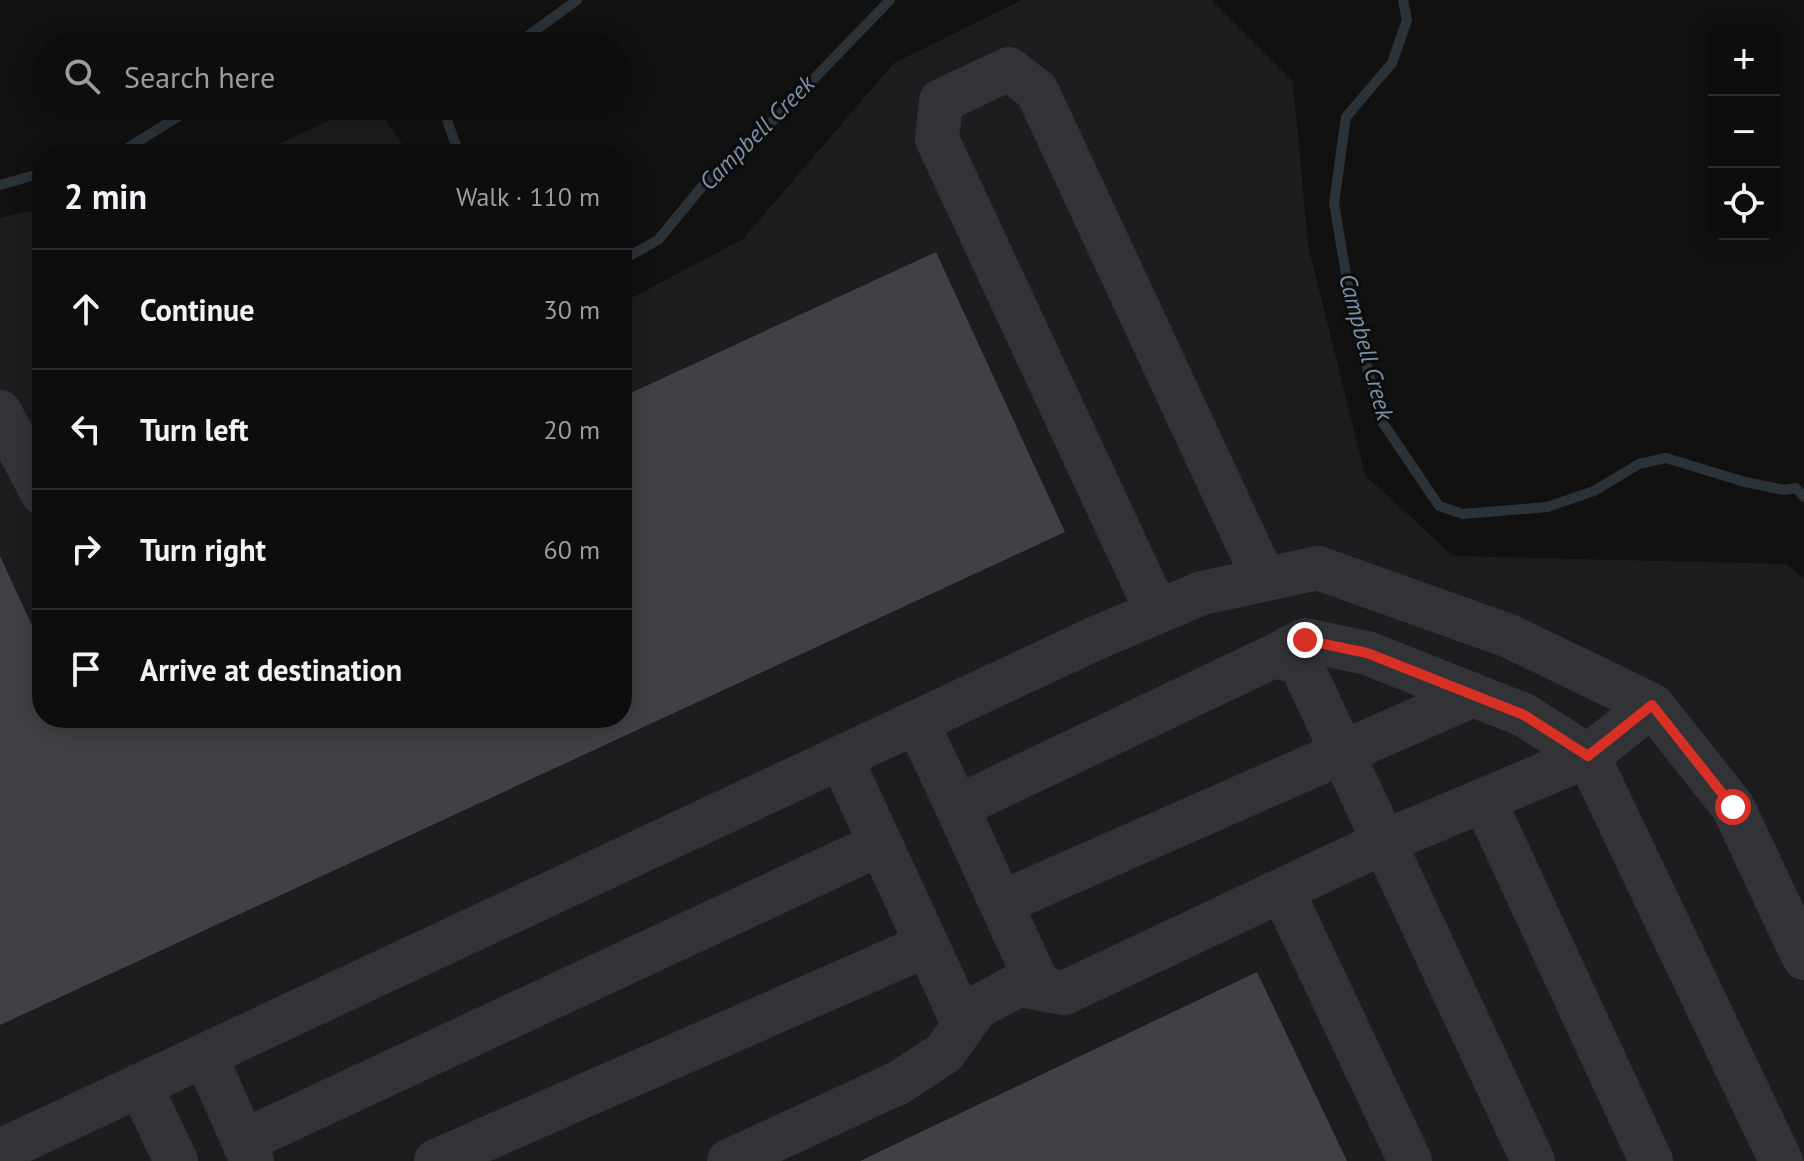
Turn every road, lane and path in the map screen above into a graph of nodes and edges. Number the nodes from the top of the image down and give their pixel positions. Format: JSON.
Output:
{"nodes":[{"id":1,"x":0,"y":412,"type":"edge"},
{"id":2,"x":32,"y":474,"type":"edge"},
{"id":3,"x":1264,"y":579,"type":"junction"},
{"id":4,"x":1157,"y":612,"type":"junction"},
{"id":5,"x":1274,"y":656,"type":"junction"},
{"id":6,"x":1473,"y":695,"type":"junction"},
{"id":7,"x":1652,"y":705,"type":"junction"},
{"id":8,"x":917,"y":722,"type":"junction"},
{"id":9,"x":1343,"y":755,"type":"junction"},
{"id":10,"x":1588,"y":756,"type":"junction"},
{"id":11,"x":841,"y":758,"type":"junction"},
{"id":12,"x":1484,"y":800,"type":"junction"},
{"id":13,"x":957,"y":807,"type":"junction"},
{"id":14,"x":1384,"y":842,"type":"junction"},
{"id":15,"x":880,"y":844,"type":"junction"},
{"id":16,"x":1282,"y":890,"type":"junction"},
{"id":17,"x":1001,"y":903,"type":"junction"},
{"id":18,"x":927,"y":945,"type":"junction"},
{"id":19,"x":1804,"y":958,"type":"edge"},
{"id":20,"x":1040,"y":989,"type":"junction"},
{"id":21,"x":964,"y":1025,"type":"junction"},
{"id":22,"x":205,"y":1055,"type":"junction"},
{"id":23,"x":140,"y":1085,"type":"junction"},
{"id":24,"x":0,"y":1151,"type":"edge"},
{"id":25,"x":248,"y":1151,"type":"edge"},
{"id":26,"x":176,"y":1161,"type":"edge"},
{"id":27,"x":436,"y":1161,"type":"edge"},
{"id":28,"x":729,"y":1161,"type":"edge"},
{"id":29,"x":1410,"y":1161,"type":"edge"},
{"id":30,"x":1533,"y":1161,"type":"edge"},
{"id":31,"x":1651,"y":1161,"type":"edge"},
{"id":32,"x":1781,"y":1161,"type":"edge"}],
"edges":[{"from":1,"to":2,"type":"lane"},
{"from":3,"to":4,"type":"lane"},
{"from":3,"to":4,"type":"lane"},
{"from":3,"to":7,"type":"lane"},
{"from":4,"to":8,"type":"lane"},
{"from":5,"to":6,"type":"lane"},
{"from":5,"to":9,"type":"lane"},
{"from":5,"to":13,"type":"lane"},
{"from":6,"to":9,"type":"lane"},
{"from":6,"to":10,"type":"lane"},
{"from":7,"to":10,"type":"lane"},
{"from":7,"to":19,"type":"lane"},
{"from":8,"to":11,"type":"lane"},
{"from":8,"to":13,"type":"lane"},
{"from":9,"to":14,"type":"lane"},
{"from":9,"to":17,"type":"lane"},
{"from":10,"to":12,"type":"lane"},
{"from":10,"to":32,"type":"lane"},
{"from":11,"to":15,"type":"lane"},
{"from":11,"to":22,"type":"lane"},
{"from":12,"to":14,"type":"lane"},
{"from":12,"to":31,"type":"lane"},
{"from":13,"to":17,"type":"lane"},
{"from":14,"to":16,"type":"lane"},
{"from":14,"to":30,"type":"lane"},
{"from":15,"to":18,"type":"lane"},
{"from":15,"to":25,"type":"lane"},
{"from":16,"to":20,"type":"lane"},
{"from":16,"to":29,"type":"lane"},
{"from":17,"to":20,"type":"lane"},
{"from":18,"to":21,"type":"lane"},
{"from":18,"to":27,"type":"lane"},
{"from":20,"to":21,"type":"lane"},
{"from":21,"to":28,"type":"lane"},
{"from":22,"to":23,"type":"lane"},
{"from":22,"to":25,"type":"lane"},
{"from":23,"to":24,"type":"lane"},
{"from":23,"to":26,"type":"lane"}]}
